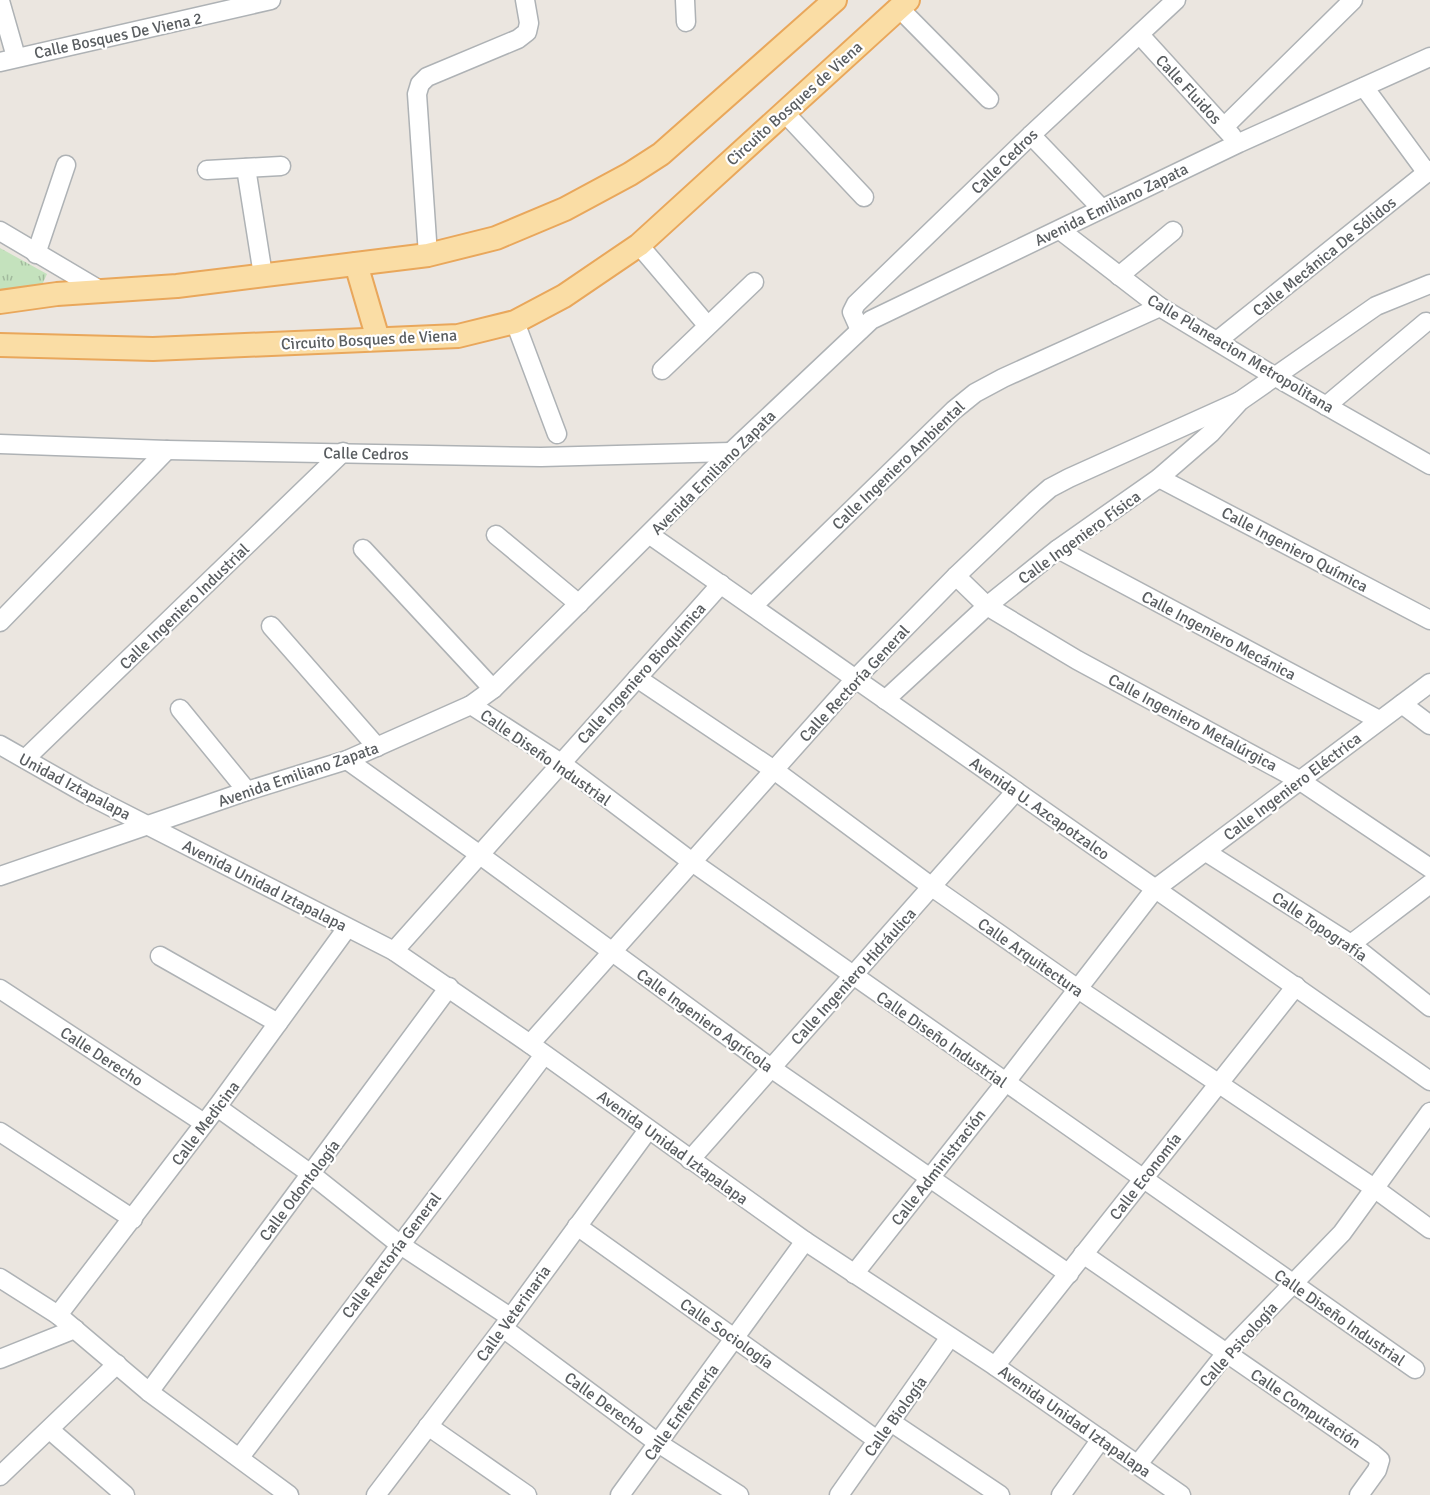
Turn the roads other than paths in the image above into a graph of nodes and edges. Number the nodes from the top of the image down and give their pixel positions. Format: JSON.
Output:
{"nodes":[{"id":1,"x":271,"y":0,"type":"edge"},
{"id":2,"x":525,"y":0,"type":"edge"},
{"id":3,"x":685,"y":0,"type":"edge"},
{"id":4,"x":834,"y":0,"type":"edge"},
{"id":5,"x":1176,"y":0,"type":"edge"},
{"id":6,"x":1353,"y":0,"type":"edge"},
{"id":7,"x":0,"y":1,"type":"edge"},
{"id":8,"x":903,"y":4,"type":"edge"},
{"id":9,"x":686,"y":22,"type":"dead end"},
{"id":10,"x":1140,"y":35,"type":"junction"},
{"id":11,"x":1430,"y":57,"type":"edge"},
{"id":12,"x":8,"y":59,"type":"edge"},
{"id":13,"x":1364,"y":87,"type":"junction"},
{"id":14,"x":989,"y":99,"type":"dead end"},
{"id":15,"x":783,"y":112,"type":"junction"},
{"id":16,"x":1224,"y":127,"type":"junction"},
{"id":17,"x":1031,"y":135,"type":"junction"},
{"id":18,"x":1239,"y":142,"type":"junction"},
{"id":19,"x":66,"y":165,"type":"dead end"},
{"id":20,"x":281,"y":166,"type":"dead end"},
{"id":21,"x":246,"y":168,"type":"junction"},
{"id":22,"x":207,"y":170,"type":"dead end"},
{"id":23,"x":1428,"y":172,"type":"edge"},
{"id":24,"x":864,"y":197,"type":"dead end"},
{"id":25,"x":1101,"y":208,"type":"junction"},
{"id":26,"x":1060,"y":230,"type":"junction"},
{"id":27,"x":0,"y":231,"type":"edge"},
{"id":28,"x":1173,"y":231,"type":"dead end"},
{"id":29,"x":639,"y":245,"type":"junction"},
{"id":30,"x":36,"y":254,"type":"junction"},
{"id":31,"x":428,"y":255,"type":"junction"},
{"id":32,"x":356,"y":264,"type":"junction"},
{"id":33,"x":263,"y":275,"type":"junction"},
{"id":34,"x":1119,"y":276,"type":"junction"},
{"id":35,"x":754,"y":282,"type":"dead end"},
{"id":36,"x":1430,"y":284,"type":"edge"},
{"id":37,"x":103,"y":292,"type":"junction"},
{"id":38,"x":0,"y":302,"type":"edge"},
{"id":39,"x":1160,"y":307,"type":"junction"},
{"id":40,"x":515,"y":322,"type":"junction"},
{"id":41,"x":1426,"y":322,"type":"dead end"},
{"id":42,"x":707,"y":325,"type":"junction"},
{"id":43,"x":860,"y":330,"type":"junction"},
{"id":44,"x":378,"y":339,"type":"junction"},
{"id":45,"x":1218,"y":341,"type":"junction"},
{"id":46,"x":0,"y":345,"type":"edge"},
{"id":47,"x":662,"y":370,"type":"dead end"},
{"id":48,"x":1274,"y":376,"type":"junction"},
{"id":49,"x":1240,"y":401,"type":"junction"},
{"id":50,"x":1326,"y":406,"type":"junction"},
{"id":51,"x":557,"y":434,"type":"dead end"},
{"id":52,"x":1,"y":445,"type":"edge"},
{"id":53,"x":167,"y":450,"type":"junction"},
{"id":54,"x":343,"y":452,"type":"junction"},
{"id":55,"x":731,"y":452,"type":"junction"},
{"id":56,"x":1430,"y":465,"type":"edge"},
{"id":57,"x":1159,"y":478,"type":"junction"},
{"id":58,"x":496,"y":535,"type":"dead end"},
{"id":59,"x":650,"y":535,"type":"junction"},
{"id":60,"x":363,"y":549,"type":"dead end"},
{"id":61,"x":1058,"y":549,"type":"junction"},
{"id":62,"x":956,"y":576,"type":"junction"},
{"id":63,"x":721,"y":584,"type":"junction"},
{"id":64,"x":579,"y":604,"type":"junction"},
{"id":65,"x":753,"y":606,"type":"junction"},
{"id":66,"x":987,"y":606,"type":"junction"},
{"id":67,"x":1430,"y":620,"type":"edge"},
{"id":68,"x":0,"y":622,"type":"edge"},
{"id":69,"x":271,"y":626,"type":"dead end"},
{"id":70,"x":637,"y":678,"type":"junction"},
{"id":71,"x":855,"y":679,"type":"junction"},
{"id":72,"x":1430,"y":683,"type":"edge"},
{"id":73,"x":493,"y":689,"type":"junction"},
{"id":74,"x":885,"y":700,"type":"junction"},
{"id":75,"x":1402,"y":704,"type":"junction"},
{"id":76,"x":471,"y":705,"type":"junction"},
{"id":77,"x":180,"y":709,"type":"dead end"},
{"id":78,"x":1379,"y":720,"type":"junction"},
{"id":79,"x":1430,"y":725,"type":"edge"},
{"id":80,"x":0,"y":745,"type":"edge"},
{"id":81,"x":377,"y":747,"type":"junction"},
{"id":82,"x":25,"y":759,"type":"junction"},
{"id":83,"x":347,"y":760,"type":"junction"},
{"id":84,"x":561,"y":763,"type":"junction"},
{"id":85,"x":774,"y":770,"type":"junction"},
{"id":86,"x":1299,"y":780,"type":"junction"},
{"id":87,"x":247,"y":791,"type":"junction"},
{"id":88,"x":1016,"y":791,"type":"junction"},
{"id":89,"x":150,"y":826,"type":"junction"},
{"id":90,"x":1206,"y":852,"type":"junction"},
{"id":91,"x":480,"y":855,"type":"junction"},
{"id":92,"x":692,"y":862,"type":"junction"},
{"id":93,"x":1430,"y":868,"type":"edge"},
{"id":94,"x":0,"y":876,"type":"edge"},
{"id":95,"x":1430,"y":884,"type":"edge"},
{"id":96,"x":932,"y":887,"type":"junction"},
{"id":97,"x":1155,"y":889,"type":"junction"},
{"id":98,"x":348,"y":928,"type":"junction"},
{"id":99,"x":1351,"y":944,"type":"junction"},
{"id":100,"x":394,"y":951,"type":"junction"},
{"id":101,"x":611,"y":952,"type":"junction"},
{"id":102,"x":160,"y":956,"type":"dead end"},
{"id":103,"x":853,"y":976,"type":"junction"},
{"id":104,"x":1296,"y":986,"type":"junction"},
{"id":105,"x":449,"y":987,"type":"junction"},
{"id":106,"x":0,"y":989,"type":"edge"},
{"id":107,"x":1078,"y":989,"type":"junction"},
{"id":108,"x":1430,"y":1007,"type":"edge"},
{"id":109,"x":278,"y":1023,"type":"junction"},
{"id":110,"x":537,"y":1049,"type":"junction"},
{"id":111,"x":771,"y":1068,"type":"junction"},
{"id":112,"x":1430,"y":1081,"type":"edge"},
{"id":113,"x":1005,"y":1083,"type":"junction"},
{"id":114,"x":1217,"y":1084,"type":"junction"},
{"id":115,"x":218,"y":1107,"type":"junction"},
{"id":116,"x":1430,"y":1112,"type":"edge"},
{"id":117,"x":204,"y":1123,"type":"junction"},
{"id":118,"x":648,"y":1130,"type":"junction"},
{"id":119,"x":0,"y":1132,"type":"edge"},
{"id":120,"x":690,"y":1160,"type":"junction"},
{"id":121,"x":312,"y":1174,"type":"junction"},
{"id":122,"x":930,"y":1176,"type":"junction"},
{"id":123,"x":1142,"y":1178,"type":"junction"},
{"id":124,"x":1374,"y":1188,"type":"junction"},
{"id":125,"x":133,"y":1219,"type":"junction"},
{"id":126,"x":577,"y":1226,"type":"junction"},
{"id":127,"x":1430,"y":1229,"type":"edge"},
{"id":128,"x":805,"y":1241,"type":"junction"},
{"id":129,"x":399,"y":1244,"type":"junction"},
{"id":130,"x":1083,"y":1254,"type":"junction"},
{"id":131,"x":854,"y":1274,"type":"junction"},
{"id":132,"x":1069,"y":1274,"type":"junction"},
{"id":133,"x":0,"y":1278,"type":"edge"},
{"id":134,"x":1293,"y":1285,"type":"junction"},
{"id":135,"x":58,"y":1315,"type":"junction"},
{"id":136,"x":506,"y":1323,"type":"junction"},
{"id":137,"x":75,"y":1329,"type":"junction"},
{"id":138,"x":950,"y":1337,"type":"junction"},
{"id":139,"x":734,"y":1338,"type":"junction"},
{"id":140,"x":1226,"y":1353,"type":"junction"},
{"id":141,"x":0,"y":1359,"type":"edge"},
{"id":142,"x":117,"y":1364,"type":"junction"},
{"id":143,"x":995,"y":1366,"type":"junction"},
{"id":144,"x":1415,"y":1369,"type":"dead end"},
{"id":145,"x":149,"y":1392,"type":"junction"},
{"id":146,"x":891,"y":1422,"type":"junction"},
{"id":147,"x":428,"y":1426,"type":"junction"},
{"id":148,"x":50,"y":1430,"type":"junction"},
{"id":149,"x":1101,"y":1439,"type":"junction"},
{"id":150,"x":877,"y":1440,"type":"junction"},
{"id":151,"x":658,"y":1443,"type":"junction"},
{"id":152,"x":240,"y":1457,"type":"junction"},
{"id":153,"x":1138,"y":1464,"type":"junction"},
{"id":154,"x":0,"y":1476,"type":"edge"},
{"id":155,"x":125,"y":1495,"type":"edge"},
{"id":156,"x":289,"y":1495,"type":"edge"},
{"id":157,"x":376,"y":1495,"type":"edge"},
{"id":158,"x":527,"y":1495,"type":"edge"},
{"id":159,"x":620,"y":1495,"type":"edge"},
{"id":160,"x":739,"y":1495,"type":"edge"},
{"id":161,"x":839,"y":1495,"type":"edge"},
{"id":162,"x":1000,"y":1495,"type":"edge"},
{"id":163,"x":1061,"y":1495,"type":"edge"},
{"id":164,"x":1181,"y":1495,"type":"edge"},
{"id":165,"x":1359,"y":1495,"type":"edge"}],
"edges":[{"from":1,"to":12,"type":"street","name":"Calle Bosques De Viena 2"},
{"from":2,"to":31,"type":"street"},
{"from":3,"to":9,"type":"street"},
{"from":4,"to":31,"type":"main road"},
{"from":5,"to":10,"type":"street","name":"Calle Cedros"},
{"from":6,"to":16,"type":"street"},
{"from":7,"to":12,"type":"street"},
{"from":8,"to":14,"type":"street"},
{"from":8,"to":15,"type":"main road","name":"Circuito Bosques de Viena"},
{"from":10,"to":16,"type":"street","name":"Calle Fluidos"},
{"from":10,"to":17,"type":"street","name":"Calle Cedros"},
{"from":11,"to":13,"type":"street","name":"Avenida Emiliano Zapata"},
{"from":13,"to":18,"type":"street","name":"Avenida Emiliano Zapata"},
{"from":13,"to":23,"type":"street"},
{"from":15,"to":24,"type":"street"},
{"from":15,"to":29,"type":"main road","name":"Circuito Bosques de Viena"},
{"from":16,"to":18,"type":"street","name":"Calle Fluidos"},
{"from":17,"to":25,"type":"street"},
{"from":17,"to":43,"type":"street","name":"Calle Cedros"},
{"from":18,"to":25,"type":"street","name":"Avenida Emiliano Zapata"},
{"from":19,"to":30,"type":"street"},
{"from":20,"to":21,"type":"street"},
{"from":21,"to":22,"type":"street"},
{"from":21,"to":33,"type":"street"},
{"from":23,"to":45,"type":"street","name":"Calle Mecánica De Sólidos"},
{"from":25,"to":26,"type":"street","name":"Avenida Emiliano Zapata"},
{"from":26,"to":34,"type":"street","name":"Calle Planeacion Metropolitana"},
{"from":26,"to":43,"type":"street","name":"Avenida Emiliano Zapata"},
{"from":27,"to":30,"type":"street"},
{"from":28,"to":34,"type":"street"},
{"from":29,"to":40,"type":"main road","name":"Circuito Bosques de Viena"},
{"from":29,"to":42,"type":"street"},
{"from":30,"to":37,"type":"street"},
{"from":31,"to":32,"type":"main road"},
{"from":32,"to":33,"type":"main road"},
{"from":32,"to":44,"type":"main road"},
{"from":33,"to":37,"type":"main road"},
{"from":34,"to":39,"type":"street","name":"Calle Planeacion Metropolitana"},
{"from":35,"to":42,"type":"street"},
{"from":36,"to":48,"type":"street","name":"Calle Ingeniero Física"},
{"from":37,"to":38,"type":"main road"},
{"from":39,"to":45,"type":"street","name":"Calle Planeacion Metropolitana"},
{"from":39,"to":65,"type":"street","name":"Calle Ingeniero Ambiental"},
{"from":40,"to":44,"type":"main road","name":"Circuito Bosques de Viena"},
{"from":40,"to":51,"type":"street"},
{"from":41,"to":50,"type":"street"},
{"from":42,"to":47,"type":"street"},
{"from":43,"to":55,"type":"street","name":"Avenida Emiliano Zapata"},
{"from":44,"to":46,"type":"main road","name":"Circuito Bosques de Viena"},
{"from":45,"to":48,"type":"street","name":"Calle Planeacion Metropolitana"},
{"from":48,"to":49,"type":"street","name":"Calle Ingeniero Física"},
{"from":48,"to":50,"type":"street","name":"Calle Planeacion Metropolitana"},
{"from":49,"to":57,"type":"street","name":"Calle Ingeniero Física"},
{"from":49,"to":62,"type":"street","name":"Calle Rectoría General"},
{"from":50,"to":56,"type":"street","name":"Calle Planeacion Metropolitana"},
{"from":52,"to":53,"type":"street","name":"Calle Cedros"},
{"from":53,"to":54,"type":"street","name":"Calle Cedros"},
{"from":53,"to":68,"type":"street"},
{"from":54,"to":55,"type":"street","name":"Calle Cedros"},
{"from":54,"to":82,"type":"street","name":"Calle Ingeniero Industrial"},
{"from":55,"to":59,"type":"street","name":"Avenida Emiliano Zapata"},
{"from":57,"to":61,"type":"street","name":"Calle Ingeniero Física"},
{"from":57,"to":67,"type":"street","name":"Calle Ingeniero Química"},
{"from":58,"to":64,"type":"street"},
{"from":59,"to":63,"type":"street","name":"Avenida U. Azcapotzalco"},
{"from":59,"to":64,"type":"street","name":"Avenida Emiliano Zapata"},
{"from":60,"to":73,"type":"street"},
{"from":61,"to":66,"type":"street","name":"Calle Ingeniero Física"},
{"from":61,"to":78,"type":"street","name":"Calle Ingeniero Mecánica"},
{"from":62,"to":66,"type":"street","name":"Calle Ingeniero Metalúrgica"},
{"from":62,"to":71,"type":"street","name":"Calle Rectoría General"},
{"from":63,"to":65,"type":"street","name":"Avenida U. Azcapotzalco"},
{"from":63,"to":70,"type":"street","name":"Calle Ingeniero Bioquímica"},
{"from":64,"to":73,"type":"street","name":"Avenida Emiliano Zapata"},
{"from":65,"to":71,"type":"street","name":"Avenida U. Azcapotzalco"},
{"from":66,"to":74,"type":"street","name":"Calle Ingeniero Física"},
{"from":66,"to":86,"type":"street","name":"Calle Ingeniero Metalúrgica"},
{"from":69,"to":81,"type":"street"},
{"from":70,"to":84,"type":"street","name":"Calle Ingeniero Bioquímica"},
{"from":70,"to":85,"type":"street","name":"Calle Arquitectura"},
{"from":71,"to":74,"type":"street","name":"Avenida U. Azcapotzalco"},
{"from":71,"to":85,"type":"street","name":"Calle Rectoría General"},
{"from":72,"to":75,"type":"street","name":"Calle Ingeniero Eléctrica"},
{"from":73,"to":76,"type":"street","name":"Avenida Emiliano Zapata"},
{"from":74,"to":88,"type":"street","name":"Avenida U. Azcapotzalco"},
{"from":75,"to":78,"type":"street","name":"Calle Ingeniero Eléctrica"},
{"from":75,"to":79,"type":"street"},
{"from":76,"to":81,"type":"street","name":"Avenida Emiliano Zapata"},
{"from":76,"to":84,"type":"street","name":"Calle Diseño Industrial"},
{"from":77,"to":87,"type":"street"},
{"from":78,"to":86,"type":"street","name":"Calle Ingeniero Eléctrica"},
{"from":80,"to":82,"type":"street","name":"Unidad Iztapalapa"},
{"from":81,"to":83,"type":"street","name":"Avenida Emiliano Zapata"},
{"from":82,"to":89,"type":"street","name":"Unidad Iztapalapa"},
{"from":83,"to":87,"type":"street","name":"Avenida Emiliano Zapata"},
{"from":83,"to":91,"type":"street","name":"Calle Ingeniero Agrícola"},
{"from":84,"to":91,"type":"street","name":"Calle Ingeniero Bioquímica"},
{"from":84,"to":92,"type":"street","name":"Calle Diseño Industrial"},
{"from":85,"to":92,"type":"street","name":"Calle Rectoría General"},
{"from":85,"to":96,"type":"street","name":"Calle Arquitectura"},
{"from":86,"to":90,"type":"street","name":"Calle Ingeniero Eléctrica"},
{"from":86,"to":93,"type":"street","name":"Calle Ingeniero Metalúrgica"},
{"from":87,"to":89,"type":"street","name":"Avenida Emiliano Zapata"},
{"from":88,"to":96,"type":"street","name":"Calle Ingeniero Hidráulica"},
{"from":88,"to":97,"type":"street","name":"Avenida U. Azcapotzalco"},
{"from":89,"to":94,"type":"street","name":"Avenida Emiliano Zapata"},
{"from":89,"to":98,"type":"street","name":"Avenida Unidad Iztapalapa"},
{"from":90,"to":97,"type":"street","name":"Calle Ingeniero Eléctrica"},
{"from":90,"to":99,"type":"street","name":"Calle Topografía"},
{"from":91,"to":100,"type":"street","name":"Calle Ingeniero Bioquímica"},
{"from":91,"to":101,"type":"street","name":"Calle Ingeniero Agrícola"},
{"from":92,"to":101,"type":"street","name":"Calle Rectoría General"},
{"from":92,"to":103,"type":"street","name":"Calle Diseño Industrial"},
{"from":95,"to":99,"type":"street"},
{"from":96,"to":103,"type":"street","name":"Calle Ingeniero Hidráulica"},
{"from":96,"to":107,"type":"street","name":"Calle Arquitectura"},
{"from":97,"to":104,"type":"street","name":"Avenida U. Azcapotzalco"},
{"from":97,"to":107,"type":"street","name":"Calle Administración"},
{"from":98,"to":100,"type":"street","name":"Avenida Unidad Iztapalapa"},
{"from":98,"to":109,"type":"street","name":"Calle Medicina"},
{"from":99,"to":108,"type":"street","name":"Calle Topografía"},
{"from":100,"to":105,"type":"street","name":"Avenida Unidad Iztapalapa"},
{"from":101,"to":110,"type":"street","name":"Calle Rectoría General"},
{"from":101,"to":111,"type":"street","name":"Calle Ingeniero Agrícola"},
{"from":102,"to":109,"type":"street"},
{"from":103,"to":111,"type":"street","name":"Calle Ingeniero Hidráulica"},
{"from":103,"to":113,"type":"street","name":"Calle Diseño Industrial"},
{"from":104,"to":112,"type":"street","name":"Avenida U. Azcapotzalco"},
{"from":104,"to":114,"type":"street","name":"Calle Economía"},
{"from":105,"to":110,"type":"street","name":"Avenida Unidad Iztapalapa"},
{"from":105,"to":121,"type":"street","name":"Calle Odontología"},
{"from":106,"to":117,"type":"street","name":"Calle Derecho"},
{"from":107,"to":113,"type":"street","name":"Calle Administración"},
{"from":107,"to":114,"type":"street","name":"Calle Arquitectura"},
{"from":109,"to":115,"type":"street","name":"Calle Medicina"},
{"from":110,"to":118,"type":"street","name":"Avenida Unidad Iztapalapa"},
{"from":110,"to":129,"type":"street","name":"Calle Rectoría General"},
{"from":111,"to":120,"type":"street","name":"Calle Ingeniero Hidráulica"},
{"from":111,"to":122,"type":"street","name":"Calle Ingeniero Agrícola"},
{"from":113,"to":122,"type":"street","name":"Calle Administración"},
{"from":113,"to":123,"type":"street","name":"Calle Diseño Industrial"},
{"from":114,"to":123,"type":"street","name":"Calle Economía"},
{"from":114,"to":124,"type":"street","name":"Calle Arquitectura"},
{"from":115,"to":117,"type":"street","name":"Calle Medicina"},
{"from":115,"to":121,"type":"street","name":"Calle Derecho"},
{"from":116,"to":124,"type":"street","name":"Calle Psicología"},
{"from":117,"to":125,"type":"street","name":"Calle Medicina"},
{"from":118,"to":120,"type":"street","name":"Avenida Unidad Iztapalapa"},
{"from":118,"to":126,"type":"street","name":"Calle Veterinaria"},
{"from":119,"to":125,"type":"street"},
{"from":120,"to":128,"type":"street","name":"Avenida Unidad Iztapalapa"},
{"from":121,"to":129,"type":"street","name":"Calle Derecho"},
{"from":121,"to":145,"type":"street","name":"Calle Odontología"},
{"from":122,"to":131,"type":"street","name":"Calle Administración"},
{"from":122,"to":132,"type":"street","name":"Calle Ingeniero Agrícola"},
{"from":123,"to":130,"type":"street","name":"Calle Economía"},
{"from":123,"to":134,"type":"street","name":"Calle Diseño Industrial"},
{"from":124,"to":127,"type":"street","name":"Calle Arquitectura"},
{"from":124,"to":134,"type":"street","name":"Calle Psicología"},
{"from":125,"to":135,"type":"street","name":"Calle Medicina"},
{"from":126,"to":136,"type":"street","name":"Calle Veterinaria"},
{"from":126,"to":139,"type":"street","name":"Calle Sociología"},
{"from":128,"to":131,"type":"street","name":"Avenida Unidad Iztapalapa"},
{"from":128,"to":139,"type":"street","name":"Calle Enfermería"},
{"from":129,"to":136,"type":"street","name":"Calle Derecho"},
{"from":129,"to":152,"type":"street","name":"Calle Rectoría General"},
{"from":130,"to":132,"type":"street","name":"Calle Economía"},
{"from":130,"to":140,"type":"street","name":"Calle Computación"},
{"from":131,"to":138,"type":"street","name":"Avenida Unidad Iztapalapa"},
{"from":132,"to":143,"type":"street","name":"Calle Economía"},
{"from":133,"to":135,"type":"street"},
{"from":134,"to":140,"type":"street","name":"Calle Psicología"},
{"from":134,"to":144,"type":"street","name":"Calle Diseño Industrial"},
{"from":135,"to":137,"type":"street"},
{"from":136,"to":147,"type":"street","name":"Calle Veterinaria"},
{"from":136,"to":151,"type":"street","name":"Calle Derecho"},
{"from":137,"to":141,"type":"street"},
{"from":137,"to":142,"type":"street"},
{"from":138,"to":143,"type":"street","name":"Avenida Unidad Iztapalapa"},
{"from":138,"to":146,"type":"street","name":"Calle Biología"},
{"from":139,"to":150,"type":"street","name":"Calle Sociología"},
{"from":139,"to":151,"type":"street","name":"Calle Enfermería"},
{"from":140,"to":153,"type":"street","name":"Calle Psicología"},
{"from":140,"to":165,"type":"street","name":"Calle Computación"},
{"from":142,"to":145,"type":"street"},
{"from":142,"to":148,"type":"street"},
{"from":143,"to":149,"type":"street","name":"Avenida Unidad Iztapalapa"},
{"from":145,"to":152,"type":"street"},
{"from":146,"to":150,"type":"street","name":"Calle Biología"},
{"from":146,"to":162,"type":"street"},
{"from":147,"to":157,"type":"street","name":"Calle Veterinaria"},
{"from":147,"to":158,"type":"street"},
{"from":148,"to":154,"type":"street"},
{"from":148,"to":155,"type":"street"},
{"from":149,"to":153,"type":"street","name":"Avenida Unidad Iztapalapa"},
{"from":149,"to":163,"type":"street"},
{"from":150,"to":161,"type":"street","name":"Calle Biología"},
{"from":151,"to":159,"type":"street","name":"Calle Enfermería"},
{"from":151,"to":160,"type":"street","name":"Calle Derecho"},
{"from":152,"to":156,"type":"street"},
{"from":153,"to":164,"type":"street","name":"Avenida Unidad Iztapalapa"}]}
